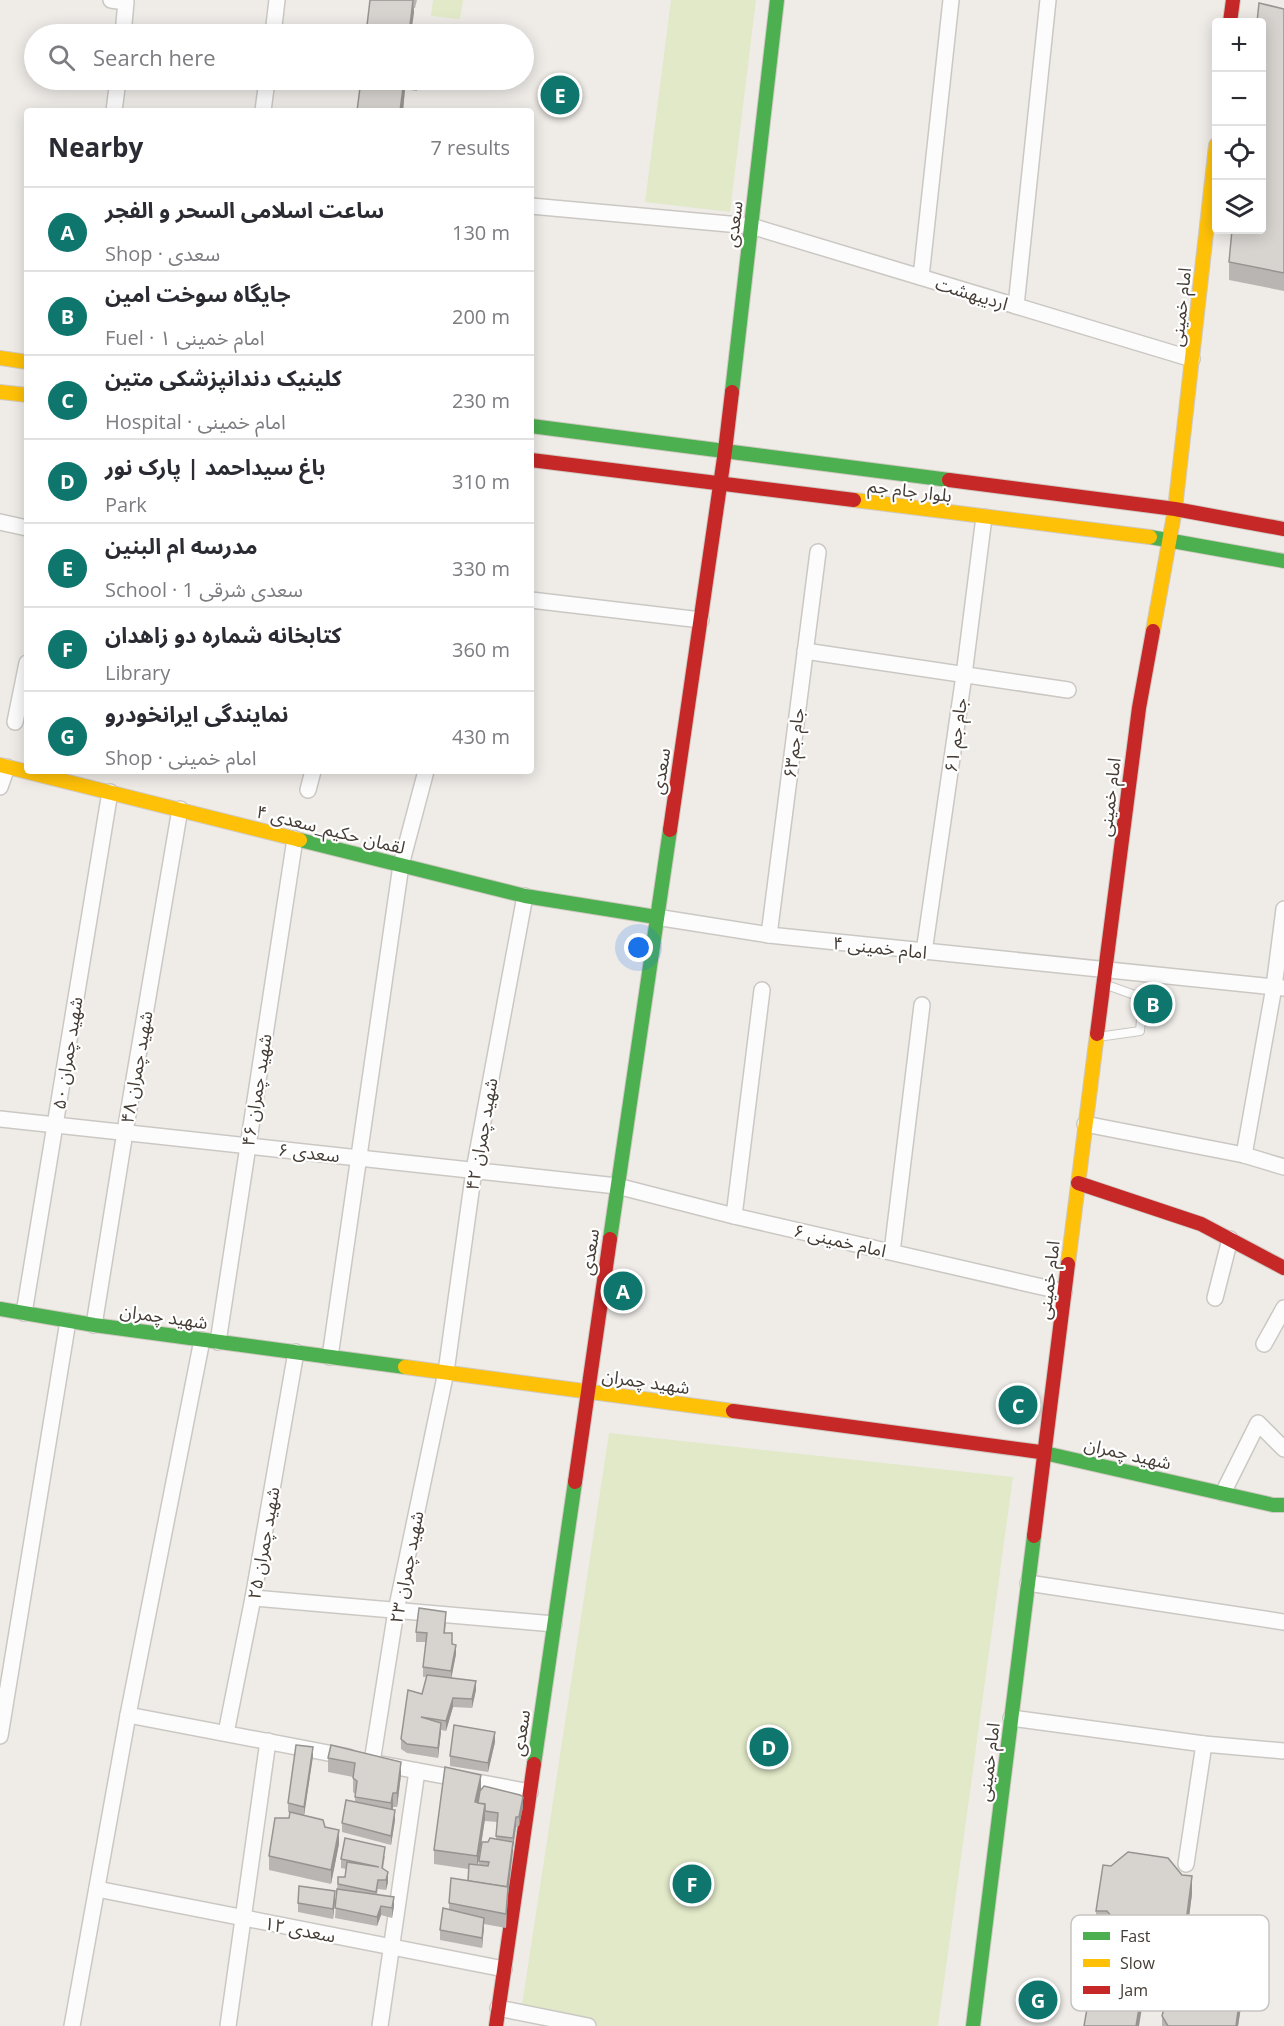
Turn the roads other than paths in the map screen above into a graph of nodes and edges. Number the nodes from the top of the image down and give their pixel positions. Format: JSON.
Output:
{"nodes":[{"id":1,"x":111,"y":0,"type":"edge"},
{"id":2,"x":277,"y":0,"type":"edge"},
{"id":3,"x":777,"y":0,"type":"edge"},
{"id":4,"x":951,"y":0,"type":"edge"},
{"id":5,"x":1048,"y":0,"type":"edge"},
{"id":6,"x":1233,"y":0,"type":"edge"},
{"id":7,"x":1231,"y":18,"type":"edge"},
{"id":8,"x":124,"y":24,"type":"edge"},
{"id":9,"x":274,"y":24,"type":"edge"},
{"id":10,"x":117,"y":90,"type":"edge"},
{"id":11,"x":266,"y":90,"type":"edge"},
{"id":12,"x":114,"y":108,"type":"edge"},
{"id":13,"x":263,"y":108,"type":"edge"},
{"id":14,"x":1212,"y":180,"type":"edge"},
{"id":15,"x":534,"y":206,"type":"edge"},
{"id":16,"x":751,"y":226,"type":"junction"},
{"id":17,"x":921,"y":277,"type":"junction"},
{"id":18,"x":1016,"y":306,"type":"junction"},
{"id":19,"x":0,"y":358,"type":"edge"},
{"id":20,"x":1192,"y":359,"type":"junction"},
{"id":21,"x":24,"y":362,"type":"edge"},
{"id":22,"x":0,"y":392,"type":"edge"},
{"id":23,"x":24,"y":395,"type":"edge"},
{"id":24,"x":534,"y":426,"type":"edge"},
{"id":25,"x":725,"y":451,"type":"junction"},
{"id":26,"x":534,"y":459,"type":"edge"},
{"id":27,"x":720,"y":484,"type":"junction"},
{"id":28,"x":1175,"y":509,"type":"junction"},
{"id":29,"x":984,"y":517,"type":"junction"},
{"id":30,"x":0,"y":522,"type":"edge"},
{"id":31,"x":24,"y":527,"type":"edge"},
{"id":32,"x":1284,"y":529,"type":"edge"},
{"id":33,"x":1170,"y":540,"type":"junction"},
{"id":34,"x":818,"y":552,"type":"dead end"},
{"id":35,"x":1284,"y":561,"type":"edge"},
{"id":36,"x":534,"y":600,"type":"edge"},
{"id":37,"x":701,"y":620,"type":"junction"},
{"id":38,"x":805,"y":651,"type":"junction"},
{"id":39,"x":964,"y":675,"type":"junction"},
{"id":40,"x":24,"y":678,"type":"edge"},
{"id":41,"x":1068,"y":690,"type":"dead end"},
{"id":42,"x":15,"y":722,"type":"dead end"},
{"id":43,"x":3,"y":766,"type":"edge"},
{"id":44,"x":24,"y":771,"type":"edge"},
{"id":45,"x":36,"y":774,"type":"edge"},
{"id":46,"x":312,"y":774,"type":"edge"},
{"id":47,"x":425,"y":774,"type":"edge"},
{"id":48,"x":0,"y":787,"type":"edge"},
{"id":49,"x":308,"y":790,"type":"dead end"},
{"id":50,"x":110,"y":792,"type":"junction"},
{"id":51,"x":180,"y":809,"type":"junction"},
{"id":52,"x":295,"y":838,"type":"junction"},
{"id":53,"x":401,"y":865,"type":"junction"},
{"id":54,"x":525,"y":896,"type":"junction"},
{"id":55,"x":1284,"y":909,"type":"edge"},
{"id":56,"x":656,"y":917,"type":"junction"},
{"id":57,"x":769,"y":935,"type":"junction"},
{"id":58,"x":924,"y":952,"type":"junction"},
{"id":59,"x":1104,"y":977,"type":"junction"},
{"id":60,"x":1279,"y":988,"type":"edge"},
{"id":61,"x":762,"y":990,"type":"dead end"},
{"id":62,"x":922,"y":1005,"type":"dead end"},
{"id":63,"x":1096,"y":1037,"type":"junction"},
{"id":64,"x":0,"y":1119,"type":"edge"},
{"id":65,"x":1085,"y":1124,"type":"junction"},
{"id":66,"x":55,"y":1125,"type":"junction"},
{"id":67,"x":125,"y":1132,"type":"junction"},
{"id":68,"x":247,"y":1146,"type":"junction"},
{"id":69,"x":1244,"y":1155,"type":"junction"},
{"id":70,"x":360,"y":1158,"type":"junction"},
{"id":71,"x":1284,"y":1167,"type":"edge"},
{"id":72,"x":474,"y":1170,"type":"junction"},
{"id":73,"x":1078,"y":1183,"type":"junction"},
{"id":74,"x":617,"y":1186,"type":"junction"},
{"id":75,"x":734,"y":1216,"type":"junction"},
{"id":76,"x":1230,"y":1239,"type":"junction"},
{"id":77,"x":892,"y":1252,"type":"junction"},
{"id":78,"x":1284,"y":1268,"type":"edge"},
{"id":79,"x":1064,"y":1292,"type":"junction"},
{"id":80,"x":1215,"y":1298,"type":"dead end"},
{"id":81,"x":1284,"y":1308,"type":"edge"},
{"id":82,"x":0,"y":1309,"type":"edge"},
{"id":83,"x":24,"y":1313,"type":"junction"},
{"id":84,"x":68,"y":1321,"type":"junction"},
{"id":85,"x":94,"y":1325,"type":"junction"},
{"id":86,"x":202,"y":1340,"type":"junction"},
{"id":87,"x":218,"y":1342,"type":"junction"},
{"id":88,"x":1264,"y":1344,"type":"dead end"},
{"id":89,"x":296,"y":1352,"type":"junction"},
{"id":90,"x":330,"y":1357,"type":"junction"},
{"id":91,"x":446,"y":1372,"type":"junction"},
{"id":92,"x":588,"y":1392,"type":"junction"},
{"id":93,"x":1284,"y":1449,"type":"edge"},
{"id":94,"x":1044,"y":1453,"type":"junction"},
{"id":95,"x":1223,"y":1493,"type":"junction"},
{"id":96,"x":1284,"y":1505,"type":"edge"},
{"id":97,"x":1028,"y":1583,"type":"junction"},
{"id":98,"x":253,"y":1598,"type":"junction"},
{"id":99,"x":396,"y":1611,"type":"junction"},
{"id":100,"x":1284,"y":1622,"type":"edge"},
{"id":101,"x":554,"y":1624,"type":"junction"},
{"id":102,"x":128,"y":1714,"type":"junction"},
{"id":103,"x":1011,"y":1718,"type":"junction"},
{"id":104,"x":226,"y":1733,"type":"junction"},
{"id":105,"x":0,"y":1736,"type":"edge"},
{"id":106,"x":268,"y":1742,"type":"junction"},
{"id":107,"x":1204,"y":1744,"type":"junction"},
{"id":108,"x":1284,"y":1751,"type":"edge"},
{"id":109,"x":372,"y":1762,"type":"junction"},
{"id":110,"x":417,"y":1770,"type":"junction"},
{"id":111,"x":530,"y":1792,"type":"junction"},
{"id":112,"x":1186,"y":1864,"type":"dead end"},
{"id":113,"x":97,"y":1889,"type":"junction"},
{"id":114,"x":243,"y":1918,"type":"junction"},
{"id":115,"x":392,"y":1947,"type":"junction"},
{"id":116,"x":504,"y":1969,"type":"junction"},
{"id":117,"x":498,"y":2008,"type":"junction"},
{"id":118,"x":72,"y":2026,"type":"edge"},
{"id":119,"x":228,"y":2026,"type":"edge"},
{"id":120,"x":380,"y":2026,"type":"edge"},
{"id":121,"x":496,"y":2026,"type":"edge"},
{"id":122,"x":588,"y":2026,"type":"edge"},
{"id":123,"x":973,"y":2026,"type":"edge"}],
"edges":[{"from":1,"to":8,"type":"street"},
{"from":2,"to":9,"type":"street"},
{"from":3,"to":16,"type":"main road","name":"سعدی"},
{"from":4,"to":17,"type":"street"},
{"from":5,"to":18,"type":"street"},
{"from":6,"to":7,"type":"main road"},
{"from":10,"to":12,"type":"street"},
{"from":11,"to":13,"type":"street"},
{"from":14,"to":20,"type":"main road","name":"امام خمینی"},
{"from":15,"to":16,"type":"street","name":"اردیبهشت"},
{"from":16,"to":17,"type":"street","name":"اردیبهشت"},
{"from":16,"to":25,"type":"main road","name":"سعدی"},
{"from":17,"to":18,"type":"street","name":"اردیبهشت"},
{"from":18,"to":20,"type":"street","name":"اردیبهشت"},
{"from":19,"to":21,"type":"main road"},
{"from":20,"to":28,"type":"main road","name":"امام خمینی"},
{"from":22,"to":23,"type":"main road"},
{"from":24,"to":25,"type":"main road","name":"بلوار جام جم"},
{"from":25,"to":27,"type":"main road","name":"سعدی"},
{"from":25,"to":28,"type":"main road","name":"بلوار جام جم"},
{"from":26,"to":27,"type":"main road","name":"بلوار جام جم"},
{"from":27,"to":29,"type":"main road","name":"بلوار جام جم"},
{"from":27,"to":37,"type":"main road","name":"سعدی"},
{"from":28,"to":32,"type":"main road","name":"بلوار جام جم"},
{"from":28,"to":33,"type":"main road","name":"امام خمینی"},
{"from":29,"to":33,"type":"main road","name":"بلوار جام جم"},
{"from":29,"to":39,"type":"street","name":"جام جم ۶۱"},
{"from":30,"to":31,"type":"street"},
{"from":33,"to":35,"type":"main road","name":"بلوار جام جم"},
{"from":33,"to":59,"type":"main road","name":"امام خمینی"},
{"from":34,"to":38,"type":"street","name":"جام جم۶۳"},
{"from":36,"to":37,"type":"street"},
{"from":37,"to":56,"type":"main road","name":"سعدی"},
{"from":38,"to":39,"type":"street"},
{"from":38,"to":57,"type":"street","name":"جام جم۶۳"},
{"from":39,"to":41,"type":"street"},
{"from":39,"to":58,"type":"street","name":"جام جم ۶۱"},
{"from":40,"to":42,"type":"street"},
{"from":43,"to":44,"type":"main road","name":"لقمان حکیم_سعدی ۴"},
{"from":43,"to":48,"type":"street"},
{"from":45,"to":50,"type":"main road","name":"لقمان حکیم_سعدی ۴"},
{"from":46,"to":49,"type":"street"},
{"from":47,"to":53,"type":"street"},
{"from":50,"to":51,"type":"main road","name":"لقمان حکیم_سعدی ۴"},
{"from":50,"to":66,"type":"street","name":"شهید چمران ۵۰"},
{"from":51,"to":52,"type":"main road","name":"لقمان حکیم_سعدی ۴"},
{"from":51,"to":67,"type":"street","name":"شهید چمران ۴۸"},
{"from":52,"to":53,"type":"main road","name":"لقمان حکیم_سعدی ۴"},
{"from":52,"to":68,"type":"street","name":"شهید چمران ۴۶"},
{"from":53,"to":54,"type":"main road","name":"لقمان حکیم_سعدی ۴"},
{"from":53,"to":70,"type":"street"},
{"from":54,"to":56,"type":"main road","name":"لقمان حکیم_سعدی ۴"},
{"from":54,"to":72,"type":"street","name":"شهید چمران ۴۲"},
{"from":55,"to":60,"type":"street"},
{"from":56,"to":57,"type":"street","name":"امام خمینی ۴"},
{"from":56,"to":74,"type":"main road","name":"سعدی"},
{"from":57,"to":58,"type":"street","name":"امام خمینی ۴"},
{"from":58,"to":59,"type":"street","name":"امام خمینی ۴"},
{"from":59,"to":60,"type":"street","name":"امام خمینی ۴"},
{"from":59,"to":63,"type":"main road","name":"امام خمینی"},
{"from":59,"to":63,"type":"lane"},
{"from":60,"to":69,"type":"street"},
{"from":61,"to":75,"type":"street"},
{"from":62,"to":77,"type":"street"},
{"from":63,"to":65,"type":"main road","name":"امام خمینی"},
{"from":64,"to":66,"type":"street","name":"سعدی ۶"},
{"from":65,"to":69,"type":"street"},
{"from":65,"to":73,"type":"main road","name":"امام خمینی"},
{"from":66,"to":67,"type":"street","name":"سعدی ۶"},
{"from":66,"to":83,"type":"street","name":"شهید چمران ۵۰"},
{"from":67,"to":68,"type":"street","name":"سعدی ۶"},
{"from":67,"to":85,"type":"street","name":"شهید چمران ۴۸"},
{"from":68,"to":70,"type":"street","name":"سعدی ۶"},
{"from":68,"to":87,"type":"street","name":"شهید چمران ۴۶"},
{"from":69,"to":71,"type":"street"},
{"from":70,"to":72,"type":"street","name":"سعدی ۶"},
{"from":70,"to":90,"type":"street"},
{"from":72,"to":74,"type":"street","name":"سعدی ۶"},
{"from":72,"to":91,"type":"street","name":"شهید چمران ۴۲"},
{"from":73,"to":76,"type":"main road"},
{"from":73,"to":79,"type":"main road","name":"امام خمینی"},
{"from":74,"to":75,"type":"street","name":"امام خمینی ۶"},
{"from":74,"to":92,"type":"main road","name":"سعدی"},
{"from":75,"to":77,"type":"street","name":"امام خمینی ۶"},
{"from":76,"to":78,"type":"main road"},
{"from":76,"to":80,"type":"street"},
{"from":77,"to":79,"type":"street","name":"امام خمینی ۶"},
{"from":79,"to":94,"type":"main road","name":"امام خمینی"},
{"from":81,"to":88,"type":"street"},
{"from":82,"to":83,"type":"main road","name":"شهید چمران"},
{"from":83,"to":84,"type":"main road","name":"شهید چمران"},
{"from":84,"to":85,"type":"main road","name":"شهید چمران"},
{"from":84,"to":105,"type":"street"},
{"from":85,"to":86,"type":"main road","name":"شهید چمران"},
{"from":86,"to":87,"type":"main road","name":"شهید چمران"},
{"from":86,"to":102,"type":"street"},
{"from":87,"to":89,"type":"main road","name":"شهید چمران"},
{"from":89,"to":90,"type":"main road","name":"شهید چمران"},
{"from":89,"to":98,"type":"street","name":"شهید چمران ۲۵"},
{"from":90,"to":91,"type":"main road","name":"شهید چمران"},
{"from":91,"to":92,"type":"main road","name":"شهید چمران"},
{"from":91,"to":99,"type":"street","name":"شهید چمران ۲۳"},
{"from":92,"to":94,"type":"main road","name":"شهید چمران"},
{"from":92,"to":101,"type":"main road","name":"سعدی"},
{"from":93,"to":95,"type":"street"},
{"from":94,"to":95,"type":"main road","name":"شهید چمران"},
{"from":94,"to":97,"type":"main road","name":"امام خمینی"},
{"from":95,"to":96,"type":"main road","name":"شهید چمران"},
{"from":97,"to":100,"type":"street"},
{"from":97,"to":103,"type":"main road","name":"امام خمینی"},
{"from":98,"to":99,"type":"street"},
{"from":98,"to":104,"type":"street","name":"شهید چمران ۲۵"},
{"from":99,"to":101,"type":"street"},
{"from":99,"to":109,"type":"street","name":"شهید چمران ۲۳"},
{"from":101,"to":111,"type":"main road","name":"سعدی"},
{"from":102,"to":104,"type":"street"},
{"from":102,"to":113,"type":"street"},
{"from":103,"to":107,"type":"street"},
{"from":103,"to":123,"type":"main road","name":"امام خمینی"},
{"from":104,"to":106,"type":"street"},
{"from":106,"to":109,"type":"street"},
{"from":106,"to":114,"type":"street"},
{"from":107,"to":108,"type":"street"},
{"from":107,"to":112,"type":"street"},
{"from":109,"to":110,"type":"street"},
{"from":110,"to":111,"type":"street"},
{"from":110,"to":115,"type":"street"},
{"from":111,"to":116,"type":"main road","name":"سعدی"},
{"from":113,"to":114,"type":"street","name":"سعدی ۱۲"},
{"from":113,"to":118,"type":"street"},
{"from":114,"to":115,"type":"street","name":"سعدی ۱۲"},
{"from":114,"to":119,"type":"street"},
{"from":115,"to":116,"type":"street","name":"سعدی ۱۲"},
{"from":115,"to":120,"type":"street"},
{"from":116,"to":117,"type":"main road","name":"سعدی"},
{"from":117,"to":121,"type":"main road","name":"سعدی"},
{"from":117,"to":122,"type":"street"}]}
